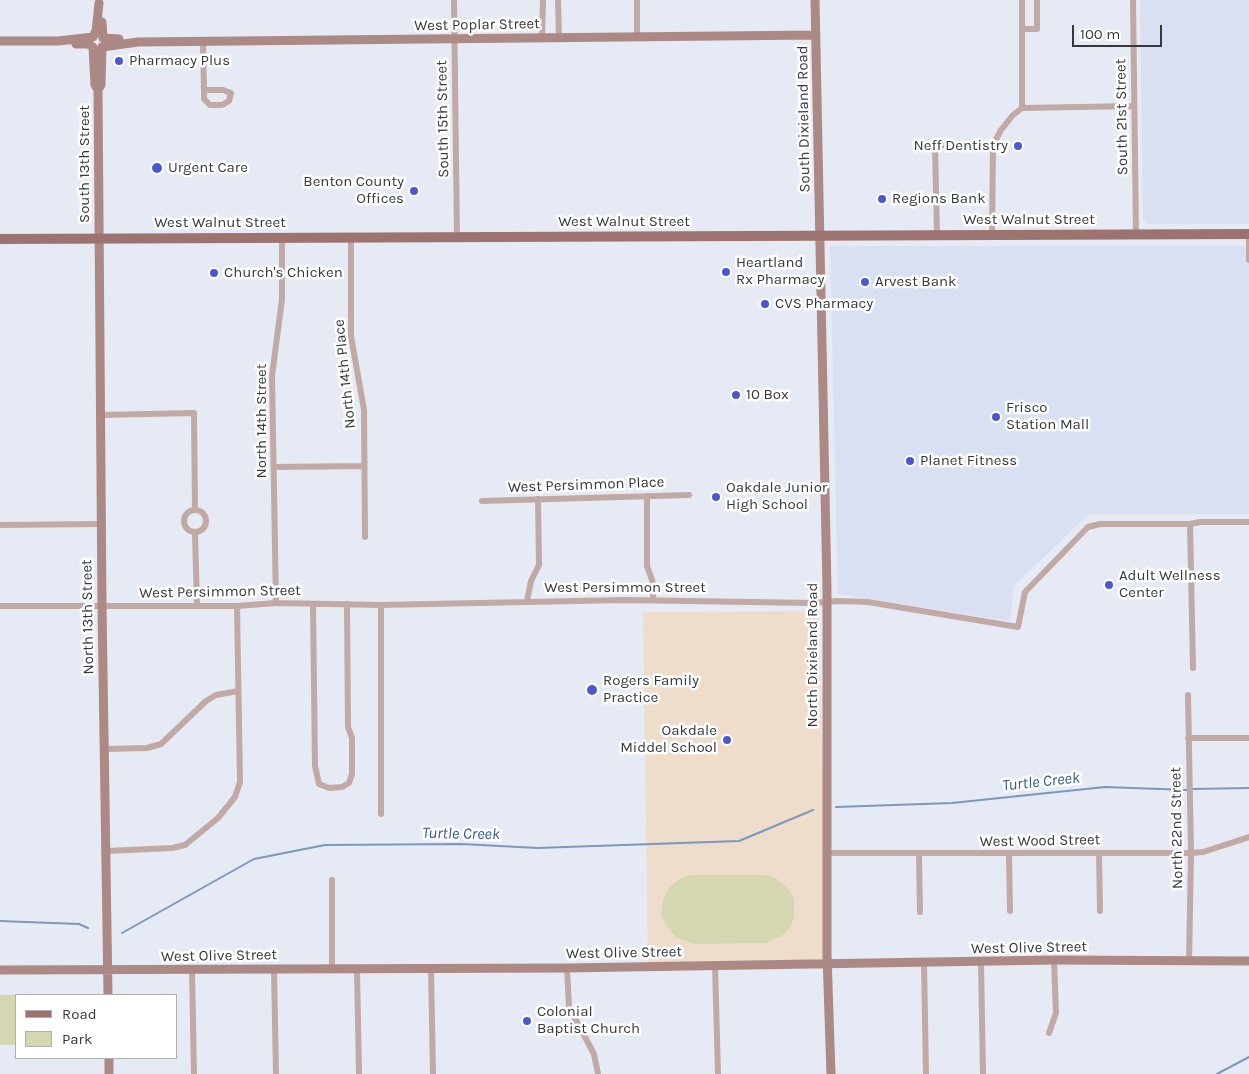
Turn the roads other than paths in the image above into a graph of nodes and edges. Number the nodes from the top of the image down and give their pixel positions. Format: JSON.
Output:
{"nodes":[{"id":1,"x":454,"y":0,"type":"edge"},
{"id":2,"x":543,"y":0,"type":"edge"},
{"id":3,"x":558,"y":0,"type":"edge"},
{"id":4,"x":637,"y":0,"type":"edge"},
{"id":5,"x":815,"y":0,"type":"edge"},
{"id":6,"x":1022,"y":0,"type":"edge"},
{"id":7,"x":1037,"y":0,"type":"edge"},
{"id":8,"x":1133,"y":0,"type":"edge"},
{"id":9,"x":99,"y":2,"type":"edge"},
{"id":10,"x":1022,"y":29,"type":"junction"},
{"id":11,"x":816,"y":35,"type":"junction"},
{"id":12,"x":637,"y":37,"type":"junction"},
{"id":13,"x":542,"y":38,"type":"junction"},
{"id":14,"x":559,"y":38,"type":"junction"},
{"id":15,"x":454,"y":40,"type":"junction"},
{"id":16,"x":0,"y":42,"type":"edge"},
{"id":17,"x":98,"y":42,"type":"junction"},
{"id":18,"x":203,"y":43,"type":"junction"},
{"id":19,"x":204,"y":90,"type":"dead end"},
{"id":20,"x":1134,"y":106,"type":"junction"},
{"id":21,"x":1022,"y":108,"type":"junction"},
{"id":22,"x":993,"y":146,"type":"junction"},
{"id":23,"x":1136,"y":234,"type":"junction"},
{"id":24,"x":1249,"y":234,"type":"edge"},
{"id":25,"x":992,"y":235,"type":"junction"},
{"id":26,"x":821,"y":236,"type":"junction"},
{"id":27,"x":937,"y":236,"type":"junction"},
{"id":28,"x":99,"y":238,"type":"junction"},
{"id":29,"x":351,"y":238,"type":"junction"},
{"id":30,"x":457,"y":238,"type":"junction"},
{"id":31,"x":0,"y":239,"type":"edge"},
{"id":32,"x":282,"y":239,"type":"junction"},
{"id":33,"x":1249,"y":260,"type":"edge"},
{"id":34,"x":100,"y":415,"type":"junction"},
{"id":35,"x":274,"y":466,"type":"junction"},
{"id":36,"x":364,"y":466,"type":"junction"},
{"id":37,"x":689,"y":495,"type":"dead end"},
{"id":38,"x":647,"y":496,"type":"junction"},
{"id":39,"x":538,"y":500,"type":"junction"},
{"id":40,"x":482,"y":501,"type":"dead end"},
{"id":41,"x":195,"y":510,"type":"junction"},
{"id":42,"x":1249,"y":522,"type":"edge"},
{"id":43,"x":101,"y":524,"type":"junction"},
{"id":44,"x":1190,"y":524,"type":"junction"},
{"id":45,"x":0,"y":525,"type":"edge"},
{"id":46,"x":195,"y":533,"type":"junction"},
{"id":47,"x":365,"y":537,"type":"dead end"},
{"id":48,"x":653,"y":600,"type":"junction"},
{"id":49,"x":527,"y":601,"type":"junction"},
{"id":50,"x":827,"y":602,"type":"junction"},
{"id":51,"x":276,"y":603,"type":"junction"},
{"id":52,"x":313,"y":604,"type":"junction"},
{"id":53,"x":347,"y":604,"type":"junction"},
{"id":54,"x":381,"y":605,"type":"junction"},
{"id":55,"x":0,"y":606,"type":"edge"},
{"id":56,"x":102,"y":606,"type":"junction"},
{"id":57,"x":197,"y":606,"type":"junction"},
{"id":58,"x":237,"y":606,"type":"junction"},
{"id":59,"x":1193,"y":668,"type":"dead end"},
{"id":60,"x":238,"y":691,"type":"junction"},
{"id":61,"x":1188,"y":695,"type":"dead end"},
{"id":62,"x":1188,"y":738,"type":"junction"},
{"id":63,"x":1249,"y":738,"type":"edge"},
{"id":64,"x":105,"y":749,"type":"junction"},
{"id":65,"x":381,"y":814,"type":"dead end"},
{"id":66,"x":1249,"y":837,"type":"edge"},
{"id":67,"x":107,"y":850,"type":"junction"},
{"id":68,"x":1099,"y":853,"type":"junction"},
{"id":69,"x":1191,"y":853,"type":"junction"},
{"id":70,"x":828,"y":854,"type":"junction"},
{"id":71,"x":1009,"y":854,"type":"junction"},
{"id":72,"x":919,"y":855,"type":"junction"},
{"id":73,"x":332,"y":880,"type":"dead end"},
{"id":74,"x":1010,"y":911,"type":"dead end"},
{"id":75,"x":1100,"y":911,"type":"dead end"},
{"id":76,"x":920,"y":912,"type":"dead end"},
{"id":77,"x":1054,"y":960,"type":"junction"},
{"id":78,"x":1249,"y":961,"type":"edge"},
{"id":79,"x":924,"y":962,"type":"junction"},
{"id":80,"x":1189,"y":962,"type":"junction"},
{"id":81,"x":827,"y":963,"type":"junction"},
{"id":82,"x":981,"y":963,"type":"junction"},
{"id":83,"x":715,"y":965,"type":"junction"},
{"id":84,"x":431,"y":968,"type":"junction"},
{"id":85,"x":567,"y":968,"type":"junction"},
{"id":86,"x":332,"y":969,"type":"junction"},
{"id":87,"x":357,"y":969,"type":"junction"},
{"id":88,"x":0,"y":970,"type":"edge"},
{"id":89,"x":192,"y":970,"type":"junction"},
{"id":90,"x":274,"y":970,"type":"junction"},
{"id":91,"x":108,"y":971,"type":"junction"},
{"id":92,"x":108,"y":994,"type":"edge"},
{"id":93,"x":1049,"y":1033,"type":"dead end"},
{"id":94,"x":109,"y":1059,"type":"edge"},
{"id":95,"x":109,"y":1074,"type":"edge"},
{"id":96,"x":194,"y":1074,"type":"edge"},
{"id":97,"x":276,"y":1074,"type":"edge"},
{"id":98,"x":359,"y":1074,"type":"edge"},
{"id":99,"x":433,"y":1074,"type":"edge"},
{"id":100,"x":598,"y":1074,"type":"edge"},
{"id":101,"x":718,"y":1074,"type":"edge"},
{"id":102,"x":831,"y":1074,"type":"edge"},
{"id":103,"x":926,"y":1074,"type":"edge"},
{"id":104,"x":983,"y":1074,"type":"edge"}],
"edges":[{"from":1,"to":15,"type":"street","name":"South 15th Street"},
{"from":2,"to":13,"type":"street"},
{"from":3,"to":14,"type":"street"},
{"from":4,"to":12,"type":"street"},
{"from":5,"to":11,"type":"main road","name":"South Dixieland Road"},
{"from":6,"to":10,"type":"street"},
{"from":7,"to":10,"type":"street"},
{"from":8,"to":20,"type":"street","name":"South 21st Street"},
{"from":9,"to":17,"type":"main road","name":"South 13th Street"},
{"from":10,"to":21,"type":"street"},
{"from":11,"to":12,"type":"main road","name":"West Poplar Street"},
{"from":11,"to":26,"type":"main road","name":"South Dixieland Road"},
{"from":12,"to":14,"type":"main road","name":"West Poplar Street"},
{"from":13,"to":14,"type":"main road","name":"West Poplar Street"},
{"from":13,"to":15,"type":"main road","name":"West Poplar Street"},
{"from":15,"to":18,"type":"main road","name":"West Poplar Street"},
{"from":15,"to":30,"type":"street","name":"South 15th Street"},
{"from":16,"to":17,"type":"main road","name":"West Poplar Street"},
{"from":17,"to":18,"type":"main road","name":"West Poplar Street"},
{"from":17,"to":28,"type":"main road","name":"South 13th Street"},
{"from":18,"to":19,"type":"street"},
{"from":20,"to":21,"type":"street"},
{"from":20,"to":23,"type":"street","name":"South 21st Street"},
{"from":21,"to":22,"type":"street"},
{"from":22,"to":25,"type":"street"},
{"from":22,"to":27,"type":"street"},
{"from":23,"to":24,"type":"main road","name":"West Walnut Street"},
{"from":23,"to":25,"type":"main road","name":"West Walnut Street"},
{"from":24,"to":33,"type":"street"},
{"from":25,"to":27,"type":"main road","name":"West Walnut Street"},
{"from":26,"to":27,"type":"main road","name":"West Walnut Street"},
{"from":26,"to":30,"type":"main road","name":"West Walnut Street"},
{"from":26,"to":50,"type":"main road","name":"North Dixieland Road"},
{"from":28,"to":31,"type":"main road","name":"West Walnut Street"},
{"from":28,"to":32,"type":"main road","name":"West Walnut Street"},
{"from":28,"to":34,"type":"main road","name":"North 13th Street"},
{"from":29,"to":30,"type":"main road","name":"West Walnut Street"},
{"from":29,"to":32,"type":"main road","name":"West Walnut Street"},
{"from":29,"to":36,"type":"street","name":"North 14th Place"},
{"from":32,"to":35,"type":"street","name":"North 14th Street"},
{"from":34,"to":41,"type":"street"},
{"from":34,"to":43,"type":"main road","name":"North 13th Street"},
{"from":35,"to":36,"type":"street"},
{"from":35,"to":51,"type":"street","name":"North 14th Street"},
{"from":36,"to":47,"type":"street","name":"North 14th Place"},
{"from":37,"to":38,"type":"street","name":"West Persimmon Place"},
{"from":38,"to":39,"type":"street","name":"West Persimmon Place"},
{"from":38,"to":48,"type":"street"},
{"from":39,"to":40,"type":"street","name":"West Persimmon Place"},
{"from":39,"to":49,"type":"street"},
{"from":41,"to":46,"type":"street"},
{"from":41,"to":46,"type":"street"},
{"from":42,"to":44,"type":"street"},
{"from":43,"to":45,"type":"street"},
{"from":43,"to":56,"type":"main road","name":"North 13th Street"},
{"from":44,"to":50,"type":"street","name":"West Persimmon Street"},
{"from":44,"to":59,"type":"street"},
{"from":46,"to":57,"type":"street"},
{"from":48,"to":49,"type":"street","name":"West Persimmon Street"},
{"from":48,"to":50,"type":"street","name":"West Persimmon Street"},
{"from":49,"to":54,"type":"street","name":"West Persimmon Street"},
{"from":50,"to":70,"type":"main road","name":"North Dixieland Road"},
{"from":51,"to":52,"type":"street","name":"West Persimmon Street"},
{"from":51,"to":58,"type":"street","name":"West Persimmon Street"},
{"from":52,"to":53,"type":"street","name":"West Persimmon Street"},
{"from":52,"to":53,"type":"street"},
{"from":53,"to":54,"type":"street","name":"West Persimmon Street"},
{"from":54,"to":65,"type":"street"},
{"from":55,"to":56,"type":"street","name":"West Persimmon Street"},
{"from":56,"to":57,"type":"street","name":"West Persimmon Street"},
{"from":56,"to":64,"type":"main road","name":"North 13th Street"},
{"from":57,"to":58,"type":"street","name":"West Persimmon Street"},
{"from":58,"to":60,"type":"street"},
{"from":60,"to":64,"type":"street"},
{"from":60,"to":67,"type":"street"},
{"from":61,"to":62,"type":"street","name":"North 22nd Street"},
{"from":62,"to":63,"type":"street"},
{"from":62,"to":69,"type":"street","name":"North 22nd Street"},
{"from":64,"to":67,"type":"main road","name":"North 13th Street"},
{"from":66,"to":69,"type":"street","name":"West Wood Street"},
{"from":67,"to":91,"type":"main road","name":"North 13th Street"},
{"from":68,"to":69,"type":"street","name":"West Wood Street"},
{"from":68,"to":71,"type":"street","name":"West Wood Street"},
{"from":68,"to":75,"type":"street"},
{"from":69,"to":80,"type":"street","name":"North 22nd Street"},
{"from":70,"to":72,"type":"street","name":"West Wood Street"},
{"from":70,"to":81,"type":"main road","name":"North Dixieland Road"},
{"from":71,"to":72,"type":"street","name":"West Wood Street"},
{"from":71,"to":74,"type":"street"},
{"from":72,"to":76,"type":"street"},
{"from":73,"to":86,"type":"street"},
{"from":77,"to":80,"type":"main road","name":"West Olive Street"},
{"from":77,"to":82,"type":"main road","name":"West Olive Street"},
{"from":77,"to":93,"type":"street"},
{"from":78,"to":80,"type":"main road","name":"West Olive Street"},
{"from":79,"to":81,"type":"main road","name":"West Olive Street"},
{"from":79,"to":82,"type":"main road","name":"West Olive Street"},
{"from":79,"to":103,"type":"street"},
{"from":81,"to":83,"type":"main road","name":"West Olive Street"},
{"from":81,"to":102,"type":"main road","name":"North Dixieland Road"},
{"from":82,"to":104,"type":"street"},
{"from":83,"to":85,"type":"main road","name":"West Olive Street"},
{"from":83,"to":101,"type":"street"},
{"from":84,"to":85,"type":"main road","name":"West Olive Street"},
{"from":84,"to":87,"type":"main road","name":"West Olive Street"},
{"from":84,"to":99,"type":"street"},
{"from":85,"to":100,"type":"street"},
{"from":86,"to":87,"type":"main road","name":"West Olive Street"},
{"from":86,"to":90,"type":"main road","name":"West Olive Street"},
{"from":87,"to":98,"type":"street"},
{"from":88,"to":91,"type":"main road","name":"West Olive Street"},
{"from":89,"to":90,"type":"main road","name":"West Olive Street"},
{"from":89,"to":91,"type":"main road","name":"West Olive Street"},
{"from":89,"to":96,"type":"street"},
{"from":90,"to":97,"type":"street"},
{"from":91,"to":92,"type":"main road","name":"North 13th Street"},
{"from":94,"to":95,"type":"main road"}]}
